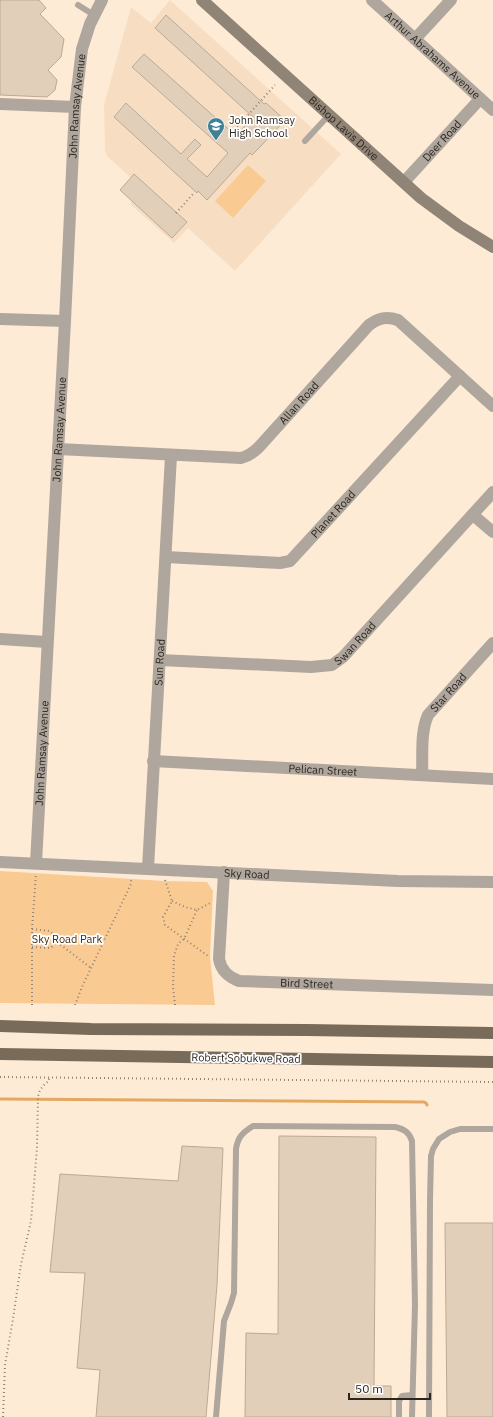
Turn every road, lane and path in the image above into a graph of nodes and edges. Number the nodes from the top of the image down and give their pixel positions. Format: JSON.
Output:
{"nodes":[{"id":1,"x":102,"y":0,"type":"edge"},
{"id":2,"x":202,"y":0,"type":"edge"},
{"id":3,"x":372,"y":0,"type":"edge"},
{"id":4,"x":451,"y":0,"type":"edge"},
{"id":5,"x":78,"y":5,"type":"dead end"},
{"id":6,"x":94,"y":15,"type":"junction"},
{"id":7,"x":415,"y":39,"type":"junction"},
{"id":8,"x":275,"y":86,"type":"dead end"},
{"id":9,"x":480,"y":99,"type":"junction"},
{"id":10,"x":0,"y":104,"type":"edge"},
{"id":11,"x":75,"y":107,"type":"junction"},
{"id":12,"x":493,"y":110,"type":"edge"},
{"id":13,"x":329,"y":115,"type":"junction"},
{"id":14,"x":242,"y":138,"type":"dead end"},
{"id":15,"x":305,"y":141,"type":"dead end"},
{"id":16,"x":404,"y":182,"type":"junction"},
{"id":17,"x":194,"y":193,"type":"dead end"},
{"id":18,"x":176,"y":213,"type":"dead end"},
{"id":19,"x":493,"y":247,"type":"edge"},
{"id":20,"x":0,"y":319,"type":"edge"},
{"id":21,"x":65,"y":322,"type":"junction"},
{"id":22,"x":460,"y":376,"type":"junction"},
{"id":23,"x":493,"y":406,"type":"edge"},
{"id":24,"x":58,"y":450,"type":"junction"},
{"id":25,"x":171,"y":456,"type":"junction"},
{"id":26,"x":493,"y":492,"type":"edge"},
{"id":27,"x":473,"y":515,"type":"junction"},
{"id":28,"x":493,"y":532,"type":"edge"},
{"id":29,"x":166,"y":557,"type":"junction"},
{"id":30,"x":0,"y":640,"type":"edge"},
{"id":31,"x":47,"y":642,"type":"junction"},
{"id":32,"x":493,"y":643,"type":"edge"},
{"id":33,"x":160,"y":660,"type":"junction"},
{"id":34,"x":154,"y":761,"type":"junction"},
{"id":35,"x":422,"y":775,"type":"junction"},
{"id":36,"x":493,"y":779,"type":"edge"},
{"id":37,"x":0,"y":862,"type":"edge"},
{"id":38,"x":36,"y":867,"type":"junction"},
{"id":39,"x":130,"y":867,"type":"junction"},
{"id":40,"x":148,"y":868,"type":"junction"},
{"id":41,"x":164,"y":869,"type":"junction"},
{"id":42,"x":224,"y":872,"type":"junction"},
{"id":43,"x":493,"y":882,"type":"edge"},
{"id":44,"x":223,"y":900,"type":"junction"},
{"id":45,"x":172,"y":901,"type":"junction"},
{"id":46,"x":197,"y":910,"type":"junction"},
{"id":47,"x":32,"y":929,"type":"junction"},
{"id":48,"x":184,"y":939,"type":"junction"},
{"id":49,"x":57,"y":942,"type":"junction"},
{"id":50,"x":32,"y":947,"type":"junction"},
{"id":51,"x":219,"y":959,"type":"junction"},
{"id":52,"x":91,"y":968,"type":"junction"},
{"id":53,"x":493,"y":990,"type":"edge"},
{"id":54,"x":32,"y":1004,"type":"dead end"},
{"id":55,"x":75,"y":1005,"type":"dead end"},
{"id":56,"x":175,"y":1006,"type":"dead end"},
{"id":57,"x":0,"y":1026,"type":"edge"},
{"id":58,"x":493,"y":1033,"type":"edge"},
{"id":59,"x":0,"y":1054,"type":"edge"},
{"id":60,"x":493,"y":1062,"type":"edge"},
{"id":61,"x":0,"y":1077,"type":"edge"},
{"id":62,"x":49,"y":1077,"type":"junction"},
{"id":63,"x":493,"y":1082,"type":"edge"},
{"id":64,"x":493,"y":1129,"type":"edge"},
{"id":65,"x":412,"y":1395,"type":"junction"},
{"id":66,"x":3,"y":1417,"type":"edge"},
{"id":67,"x":216,"y":1417,"type":"edge"},
{"id":68,"x":398,"y":1417,"type":"edge"},
{"id":69,"x":412,"y":1417,"type":"edge"},
{"id":70,"x":429,"y":1417,"type":"edge"}],
"edges":[{"from":1,"to":6,"type":"street","name":"John Ramsay Avenue"},
{"from":2,"to":13,"type":"street","name":"Bishop Lavis Drive"},
{"from":3,"to":7,"type":"street","name":"Arthur Abrahams Avenue"},
{"from":4,"to":7,"type":"street"},
{"from":5,"to":6,"type":"lane"},
{"from":6,"to":11,"type":"street","name":"John Ramsay Avenue"},
{"from":7,"to":9,"type":"street","name":"Arthur Abrahams Avenue"},
{"from":8,"to":14,"type":"path"},
{"from":9,"to":12,"type":"street","name":"Arthur Abrahams Avenue"},
{"from":9,"to":16,"type":"street","name":"Deer Road"},
{"from":10,"to":11,"type":"street"},
{"from":11,"to":21,"type":"street","name":"John Ramsay Avenue"},
{"from":13,"to":15,"type":"lane"},
{"from":13,"to":16,"type":"street","name":"Bishop Lavis Drive"},
{"from":16,"to":19,"type":"street","name":"Bishop Lavis Drive"},
{"from":17,"to":18,"type":"path"},
{"from":20,"to":21,"type":"street"},
{"from":21,"to":24,"type":"street","name":"John Ramsay Avenue"},
{"from":22,"to":23,"type":"street","name":"Allan Road"},
{"from":22,"to":25,"type":"street","name":"Allan Road"},
{"from":22,"to":29,"type":"street","name":"Planet Road"},
{"from":24,"to":25,"type":"street","name":"Allan Road"},
{"from":24,"to":31,"type":"street","name":"John Ramsay Avenue"},
{"from":25,"to":29,"type":"street","name":"Sun Road"},
{"from":26,"to":27,"type":"street","name":"Swan Road"},
{"from":27,"to":28,"type":"street"},
{"from":27,"to":33,"type":"street","name":"Swan Road"},
{"from":29,"to":33,"type":"street","name":"Sun Road"},
{"from":30,"to":31,"type":"street"},
{"from":31,"to":38,"type":"street","name":"John Ramsay Avenue"},
{"from":32,"to":35,"type":"street","name":"Star Road"},
{"from":33,"to":34,"type":"street","name":"Sun Road"},
{"from":34,"to":35,"type":"street","name":"Pelican Street"},
{"from":34,"to":40,"type":"street","name":"Sun Road"},
{"from":35,"to":36,"type":"street","name":"Pelican Street"},
{"from":37,"to":38,"type":"street","name":"Sky Road"},
{"from":38,"to":39,"type":"street","name":"Sky Road"},
{"from":38,"to":47,"type":"path"},
{"from":39,"to":40,"type":"street","name":"Sky Road"},
{"from":39,"to":52,"type":"path"},
{"from":40,"to":41,"type":"street","name":"Sky Road"},
{"from":41,"to":42,"type":"street","name":"Sky Road"},
{"from":41,"to":45,"type":"path"},
{"from":42,"to":43,"type":"street","name":"Sky Road"},
{"from":42,"to":44,"type":"street"},
{"from":44,"to":46,"type":"path"},
{"from":44,"to":51,"type":"street"},
{"from":45,"to":46,"type":"path"},
{"from":45,"to":48,"type":"path"},
{"from":46,"to":48,"type":"path"},
{"from":47,"to":49,"type":"path"},
{"from":47,"to":50,"type":"path"},
{"from":48,"to":51,"type":"path"},
{"from":48,"to":56,"type":"path"},
{"from":49,"to":50,"type":"path"},
{"from":49,"to":52,"type":"path"},
{"from":50,"to":54,"type":"path"},
{"from":51,"to":53,"type":"street","name":"Bird Street"},
{"from":52,"to":55,"type":"path"},
{"from":57,"to":58,"type":"main road"},
{"from":59,"to":60,"type":"main road","name":"Robert Sobukwe Road"},
{"from":61,"to":62,"type":"path"},
{"from":62,"to":63,"type":"path"},
{"from":62,"to":66,"type":"path"},
{"from":64,"to":70,"type":"lane"},
{"from":65,"to":67,"type":"lane"},
{"from":65,"to":68,"type":"lane"},
{"from":65,"to":69,"type":"lane"}]}
